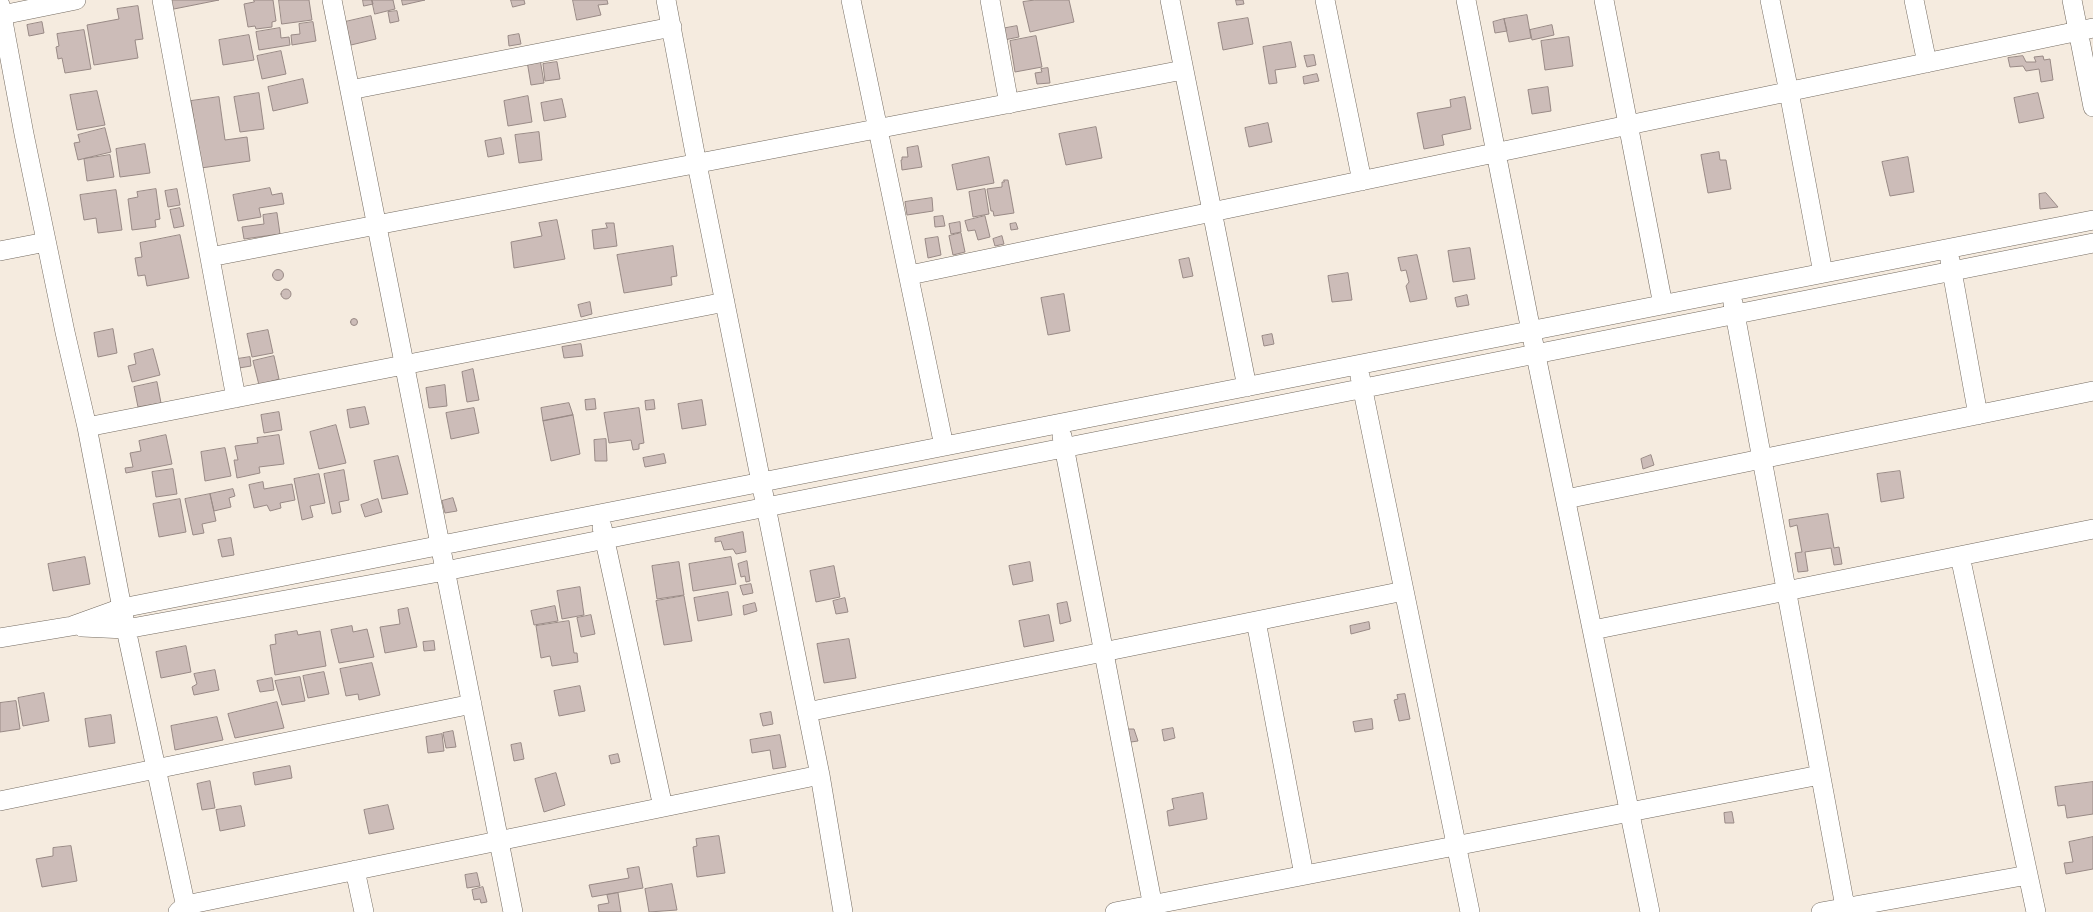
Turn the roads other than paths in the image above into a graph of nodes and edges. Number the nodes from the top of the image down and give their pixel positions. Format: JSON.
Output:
{"nodes":[{"id":1,"x":76,"y":0,"type":"edge"},
{"id":2,"x":162,"y":0,"type":"edge"},
{"id":3,"x":332,"y":0,"type":"edge"},
{"id":4,"x":666,"y":0,"type":"edge"},
{"id":5,"x":851,"y":0,"type":"edge"},
{"id":6,"x":990,"y":0,"type":"edge"},
{"id":7,"x":1170,"y":0,"type":"edge"},
{"id":8,"x":1325,"y":0,"type":"edge"},
{"id":9,"x":1466,"y":0,"type":"edge"},
{"id":10,"x":1604,"y":0,"type":"edge"},
{"id":11,"x":1770,"y":0,"type":"edge"},
{"id":12,"x":1914,"y":0,"type":"edge"},
{"id":13,"x":2072,"y":0,"type":"edge"},
{"id":14,"x":1,"y":10,"type":"edge"},
{"id":15,"x":672,"y":27,"type":"junction"},
{"id":16,"x":2086,"y":30,"type":"edge"},
{"id":17,"x":1927,"y":63,"type":"junction"},
{"id":18,"x":1183,"y":70,"type":"junction"},
{"id":19,"x":350,"y":90,"type":"junction"},
{"id":20,"x":1789,"y":92,"type":"junction"},
{"id":21,"x":1009,"y":104,"type":"junction"},
{"id":22,"x":2093,"y":107,"type":"edge"},
{"id":23,"x":1629,"y":125,"type":"junction"},
{"id":24,"x":878,"y":129,"type":"junction"},
{"id":25,"x":1496,"y":153,"type":"junction"},
{"id":26,"x":697,"y":164,"type":"junction"},
{"id":27,"x":1362,"y":181,"type":"junction"},
{"id":28,"x":1214,"y":212,"type":"junction"},
{"id":29,"x":2093,"y":220,"type":"edge"},
{"id":30,"x":377,"y":225,"type":"junction"},
{"id":31,"x":46,"y":242,"type":"junction"},
{"id":32,"x":2093,"y":243,"type":"edge"},
{"id":33,"x":1948,"y":248,"type":"junction"},
{"id":34,"x":0,"y":251,"type":"edge"},
{"id":35,"x":210,"y":257,"type":"junction"},
{"id":36,"x":1952,"y":271,"type":"junction"},
{"id":37,"x":1823,"y":273,"type":"junction"},
{"id":38,"x":910,"y":275,"type":"junction"},
{"id":39,"x":1731,"y":291,"type":"junction"},
{"id":40,"x":725,"y":302,"type":"junction"},
{"id":41,"x":1663,"y":305,"type":"junction"},
{"id":42,"x":1735,"y":315,"type":"junction"},
{"id":43,"x":1531,"y":331,"type":"junction"},
{"id":44,"x":1536,"y":354,"type":"junction"},
{"id":45,"x":404,"y":365,"type":"junction"},
{"id":46,"x":1358,"y":365,"type":"junction"},
{"id":47,"x":1247,"y":387,"type":"junction"},
{"id":48,"x":1362,"y":389,"type":"junction"},
{"id":49,"x":2093,"y":391,"type":"edge"},
{"id":50,"x":236,"y":398,"type":"junction"},
{"id":51,"x":1978,"y":415,"type":"junction"},
{"id":52,"x":1059,"y":424,"type":"junction"},
{"id":53,"x":87,"y":427,"type":"junction"},
{"id":54,"x":944,"y":446,"type":"junction"},
{"id":55,"x":1064,"y":448,"type":"junction"},
{"id":56,"x":1762,"y":459,"type":"junction"},
{"id":57,"x":761,"y":482,"type":"junction"},
{"id":58,"x":1566,"y":499,"type":"junction"},
{"id":59,"x":766,"y":508,"type":"junction"},
{"id":60,"x":599,"y":514,"type":"junction"},
{"id":61,"x":2093,"y":529,"type":"edge"},
{"id":62,"x":605,"y":540,"type":"junction"},
{"id":63,"x":440,"y":546,"type":"junction"},
{"id":64,"x":1960,"y":556,"type":"junction"},
{"id":65,"x":445,"y":572,"type":"junction"},
{"id":66,"x":1404,"y":591,"type":"junction"},
{"id":67,"x":1786,"y":591,"type":"junction"},
{"id":68,"x":122,"y":608,"type":"junction"},
{"id":69,"x":1256,"y":621,"type":"junction"},
{"id":70,"x":72,"y":626,"type":"junction"},
{"id":71,"x":126,"y":629,"type":"junction"},
{"id":72,"x":1593,"y":630,"type":"junction"},
{"id":73,"x":0,"y":638,"type":"edge"},
{"id":74,"x":1104,"y":652,"type":"junction"},
{"id":75,"x":472,"y":704,"type":"junction"},
{"id":76,"x":807,"y":712,"type":"junction"},
{"id":77,"x":157,"y":769,"type":"junction"},
{"id":78,"x":820,"y":775,"type":"junction"},
{"id":79,"x":1820,"y":775,"type":"junction"},
{"id":80,"x":0,"y":801,"type":"edge"},
{"id":81,"x":663,"y":807,"type":"junction"},
{"id":82,"x":1629,"y":812,"type":"junction"},
{"id":83,"x":499,"y":841,"type":"junction"},
{"id":84,"x":1456,"y":846,"type":"junction"},
{"id":85,"x":355,"y":870,"type":"junction"},
{"id":86,"x":1304,"y":875,"type":"junction"},
{"id":87,"x":2028,"y":875,"type":"junction"},
{"id":88,"x":1154,"y":908,"type":"edge"},
{"id":89,"x":184,"y":910,"type":"edge"},
{"id":90,"x":1846,"y":910,"type":"edge"},
{"id":91,"x":364,"y":912,"type":"edge"},
{"id":92,"x":513,"y":912,"type":"edge"},
{"id":93,"x":842,"y":912,"type":"edge"},
{"id":94,"x":1115,"y":912,"type":"edge"},
{"id":95,"x":1470,"y":912,"type":"edge"},
{"id":96,"x":1650,"y":912,"type":"edge"},
{"id":97,"x":1821,"y":912,"type":"edge"},
{"id":98,"x":2036,"y":912,"type":"edge"}],
"edges":[{"from":1,"to":14,"type":"street"},
{"from":2,"to":35,"type":"street"},
{"from":3,"to":19,"type":"street"},
{"from":4,"to":15,"type":"street"},
{"from":5,"to":24,"type":"street"},
{"from":6,"to":21,"type":"street"},
{"from":7,"to":18,"type":"street"},
{"from":8,"to":27,"type":"street"},
{"from":9,"to":25,"type":"street"},
{"from":10,"to":23,"type":"street"},
{"from":11,"to":20,"type":"street"},
{"from":12,"to":17,"type":"street"},
{"from":13,"to":16,"type":"street"},
{"from":14,"to":31,"type":"street"},
{"from":15,"to":19,"type":"street"},
{"from":15,"to":26,"type":"street"},
{"from":16,"to":17,"type":"street"},
{"from":16,"to":22,"type":"street"},
{"from":17,"to":20,"type":"street"},
{"from":18,"to":21,"type":"street"},
{"from":18,"to":28,"type":"street"},
{"from":19,"to":30,"type":"street"},
{"from":20,"to":23,"type":"street"},
{"from":20,"to":37,"type":"street"},
{"from":21,"to":24,"type":"street"},
{"from":23,"to":25,"type":"street"},
{"from":23,"to":41,"type":"street"},
{"from":24,"to":26,"type":"street"},
{"from":24,"to":38,"type":"street"},
{"from":25,"to":27,"type":"street"},
{"from":25,"to":43,"type":"street"},
{"from":26,"to":30,"type":"street"},
{"from":26,"to":40,"type":"street"},
{"from":27,"to":28,"type":"street"},
{"from":28,"to":38,"type":"street"},
{"from":28,"to":47,"type":"street"},
{"from":29,"to":33,"type":"street"},
{"from":30,"to":35,"type":"street"},
{"from":30,"to":45,"type":"street"},
{"from":31,"to":34,"type":"street"},
{"from":31,"to":53,"type":"street"},
{"from":32,"to":36,"type":"street"},
{"from":33,"to":36,"type":"street"},
{"from":33,"to":37,"type":"street"},
{"from":35,"to":50,"type":"street"},
{"from":36,"to":42,"type":"street"},
{"from":36,"to":51,"type":"street"},
{"from":37,"to":39,"type":"street"},
{"from":38,"to":54,"type":"street"},
{"from":39,"to":41,"type":"street"},
{"from":39,"to":42,"type":"street"},
{"from":40,"to":45,"type":"street"},
{"from":40,"to":57,"type":"street"},
{"from":41,"to":43,"type":"street"},
{"from":42,"to":44,"type":"street"},
{"from":42,"to":56,"type":"street"},
{"from":43,"to":44,"type":"street"},
{"from":43,"to":46,"type":"street"},
{"from":44,"to":48,"type":"street"},
{"from":44,"to":58,"type":"street"},
{"from":45,"to":50,"type":"street"},
{"from":45,"to":63,"type":"street"},
{"from":46,"to":47,"type":"street"},
{"from":46,"to":48,"type":"street"},
{"from":47,"to":52,"type":"street"},
{"from":48,"to":55,"type":"street"},
{"from":48,"to":66,"type":"street"},
{"from":49,"to":51,"type":"street"},
{"from":50,"to":53,"type":"street"},
{"from":51,"to":56,"type":"street"},
{"from":52,"to":54,"type":"street"},
{"from":52,"to":55,"type":"street"},
{"from":53,"to":68,"type":"street"},
{"from":54,"to":57,"type":"street"},
{"from":55,"to":59,"type":"street"},
{"from":55,"to":74,"type":"street"},
{"from":56,"to":58,"type":"street"},
{"from":56,"to":67,"type":"street"},
{"from":57,"to":59,"type":"street"},
{"from":57,"to":60,"type":"street"},
{"from":58,"to":72,"type":"street"},
{"from":59,"to":62,"type":"street"},
{"from":59,"to":76,"type":"street"},
{"from":60,"to":62,"type":"street"},
{"from":60,"to":63,"type":"street"},
{"from":61,"to":64,"type":"street"},
{"from":62,"to":65,"type":"street"},
{"from":62,"to":81,"type":"street"},
{"from":63,"to":65,"type":"street"},
{"from":63,"to":68,"type":"street"},
{"from":64,"to":67,"type":"street"},
{"from":64,"to":87,"type":"street"},
{"from":65,"to":71,"type":"street"},
{"from":65,"to":75,"type":"street"},
{"from":66,"to":69,"type":"street"},
{"from":66,"to":84,"type":"street"},
{"from":67,"to":72,"type":"street"},
{"from":67,"to":79,"type":"street"},
{"from":68,"to":70,"type":"street"},
{"from":68,"to":71,"type":"street"},
{"from":69,"to":74,"type":"street"},
{"from":69,"to":86,"type":"street"},
{"from":70,"to":71,"type":"street"},
{"from":70,"to":73,"type":"street"},
{"from":71,"to":77,"type":"street"},
{"from":72,"to":82,"type":"street"},
{"from":74,"to":76,"type":"street"},
{"from":74,"to":88,"type":"street"},
{"from":75,"to":77,"type":"street"},
{"from":75,"to":83,"type":"street"},
{"from":76,"to":78,"type":"street"},
{"from":77,"to":80,"type":"street"},
{"from":77,"to":89,"type":"street"},
{"from":78,"to":81,"type":"street"},
{"from":78,"to":93,"type":"street"},
{"from":79,"to":82,"type":"street"},
{"from":79,"to":90,"type":"street"},
{"from":81,"to":83,"type":"street"},
{"from":82,"to":84,"type":"street"},
{"from":82,"to":96,"type":"street"},
{"from":83,"to":85,"type":"street"},
{"from":83,"to":92,"type":"street"},
{"from":84,"to":86,"type":"street"},
{"from":84,"to":95,"type":"street"},
{"from":85,"to":89,"type":"street"},
{"from":85,"to":91,"type":"street"},
{"from":86,"to":88,"type":"street"},
{"from":87,"to":90,"type":"street"},
{"from":87,"to":98,"type":"street"},
{"from":88,"to":94,"type":"street"},
{"from":90,"to":97,"type":"street"}]}
